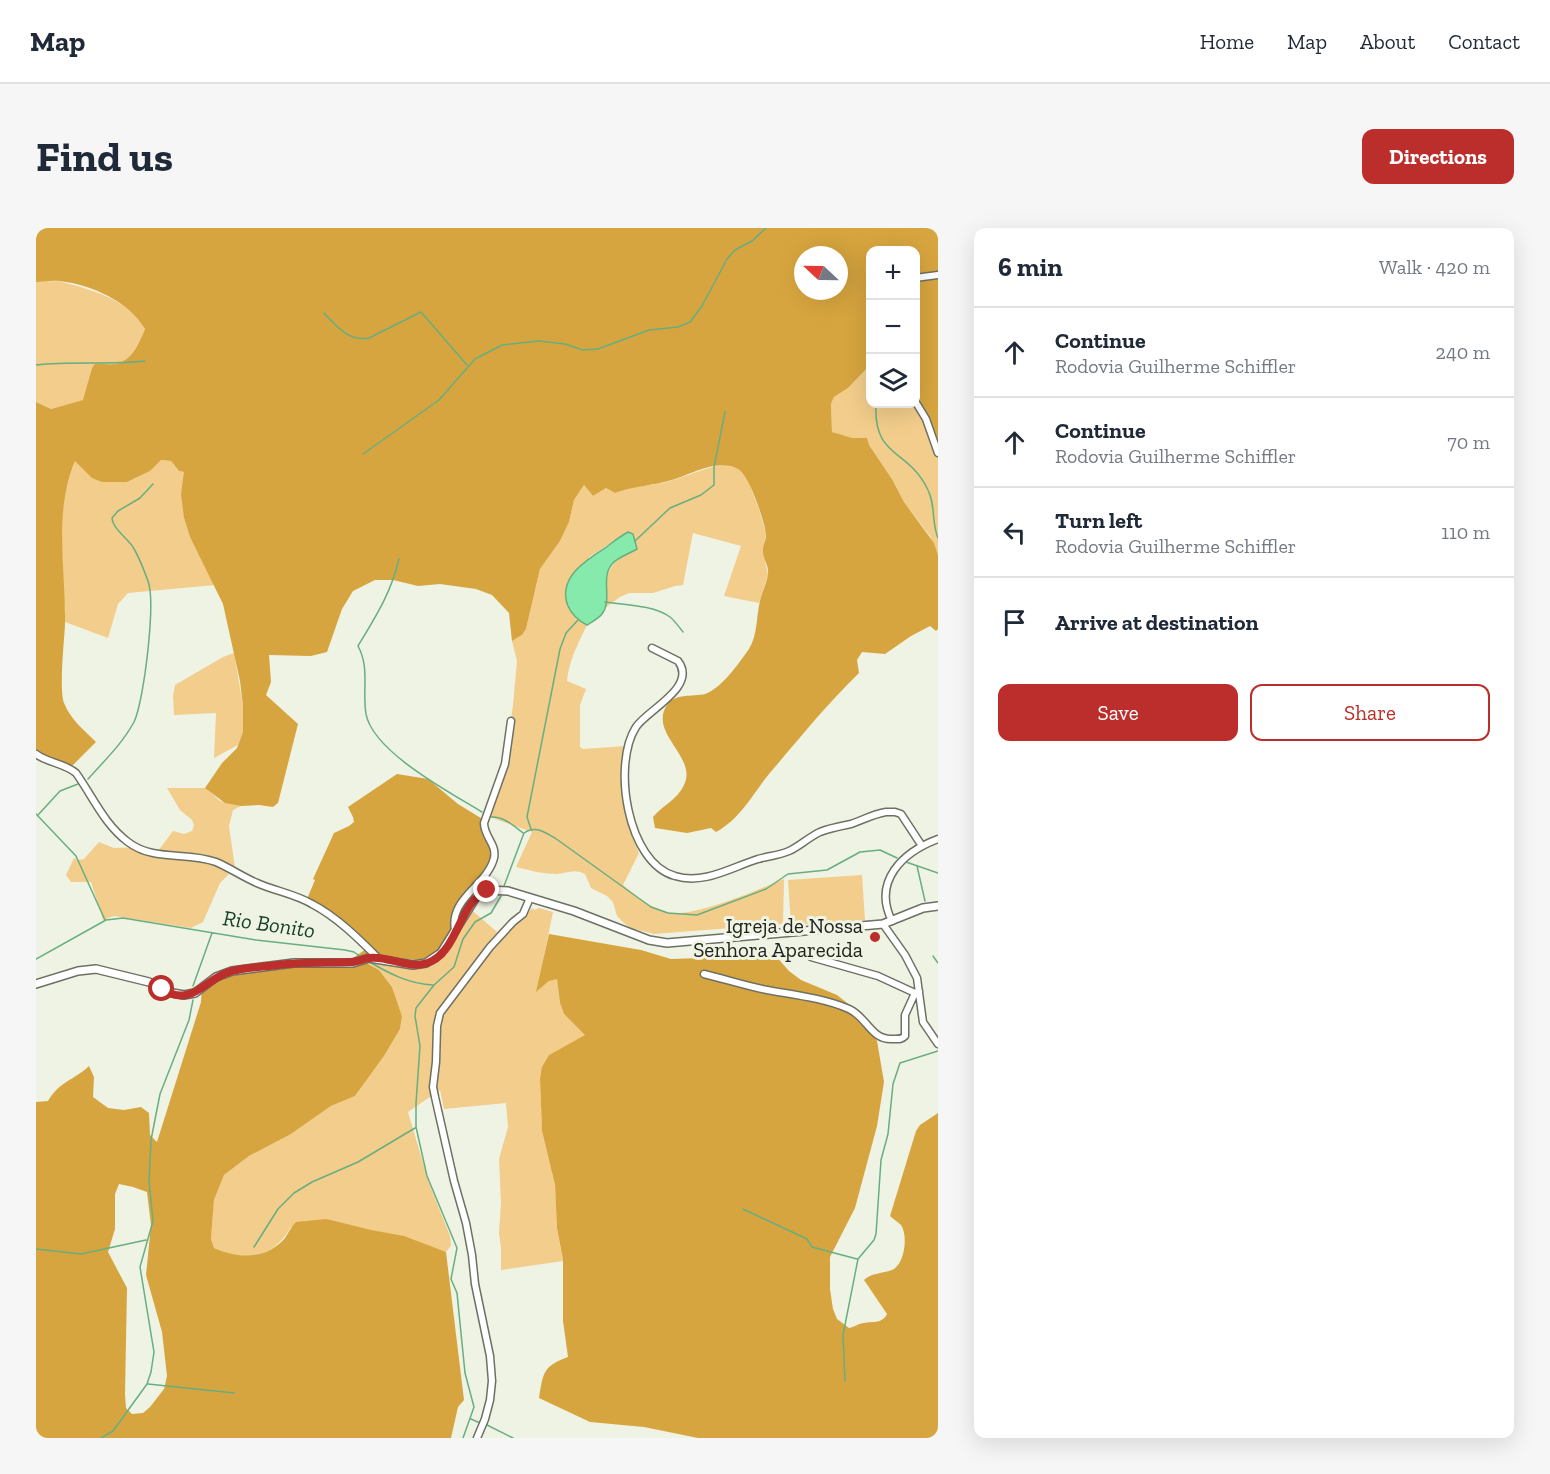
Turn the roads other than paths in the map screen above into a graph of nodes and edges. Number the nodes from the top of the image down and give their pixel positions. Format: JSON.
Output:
{"nodes":[{"id":1,"x":938,"y":275,"type":"edge"},
{"id":2,"x":920,"y":277,"type":"edge"},
{"id":3,"x":920,"y":408,"type":"edge"},
{"id":4,"x":938,"y":453,"type":"edge"},
{"id":5,"x":652,"y":648,"type":"dead end"},
{"id":6,"x":512,"y":721,"type":"dead end"},
{"id":7,"x":36,"y":754,"type":"edge"},
{"id":8,"x":938,"y":839,"type":"edge"},
{"id":9,"x":922,"y":846,"type":"junction"},
{"id":10,"x":530,"y":898,"type":"junction"},
{"id":11,"x":938,"y":906,"type":"edge"},
{"id":12,"x":892,"y":921,"type":"junction"},
{"id":13,"x":883,"y":924,"type":"junction"},
{"id":14,"x":455,"y":930,"type":"junction"},
{"id":15,"x":811,"y":957,"type":"dead end"},
{"id":16,"x":379,"y":959,"type":"junction"},
{"id":17,"x":704,"y":974,"type":"dead end"},
{"id":18,"x":36,"y":984,"type":"edge"},
{"id":19,"x":918,"y":992,"type":"junction"},
{"id":20,"x":938,"y":1044,"type":"edge"},
{"id":21,"x":477,"y":1438,"type":"edge"}],
"edges":[{"from":1,"to":2,"type":"street"},
{"from":3,"to":4,"type":"street"},
{"from":5,"to":9,"type":"street"},
{"from":6,"to":14,"type":"street"},
{"from":7,"to":16,"type":"street"},
{"from":8,"to":9,"type":"street"},
{"from":9,"to":12,"type":"street"},
{"from":10,"to":13,"type":"street"},
{"from":10,"to":14,"type":"street"},
{"from":10,"to":21,"type":"street"},
{"from":11,"to":12,"type":"street"},
{"from":12,"to":13,"type":"street"},
{"from":13,"to":19,"type":"street"},
{"from":14,"to":16,"type":"street"},
{"from":15,"to":19,"type":"street"},
{"from":16,"to":18,"type":"street"},
{"from":17,"to":19,"type":"street"},
{"from":19,"to":20,"type":"street"}]}
